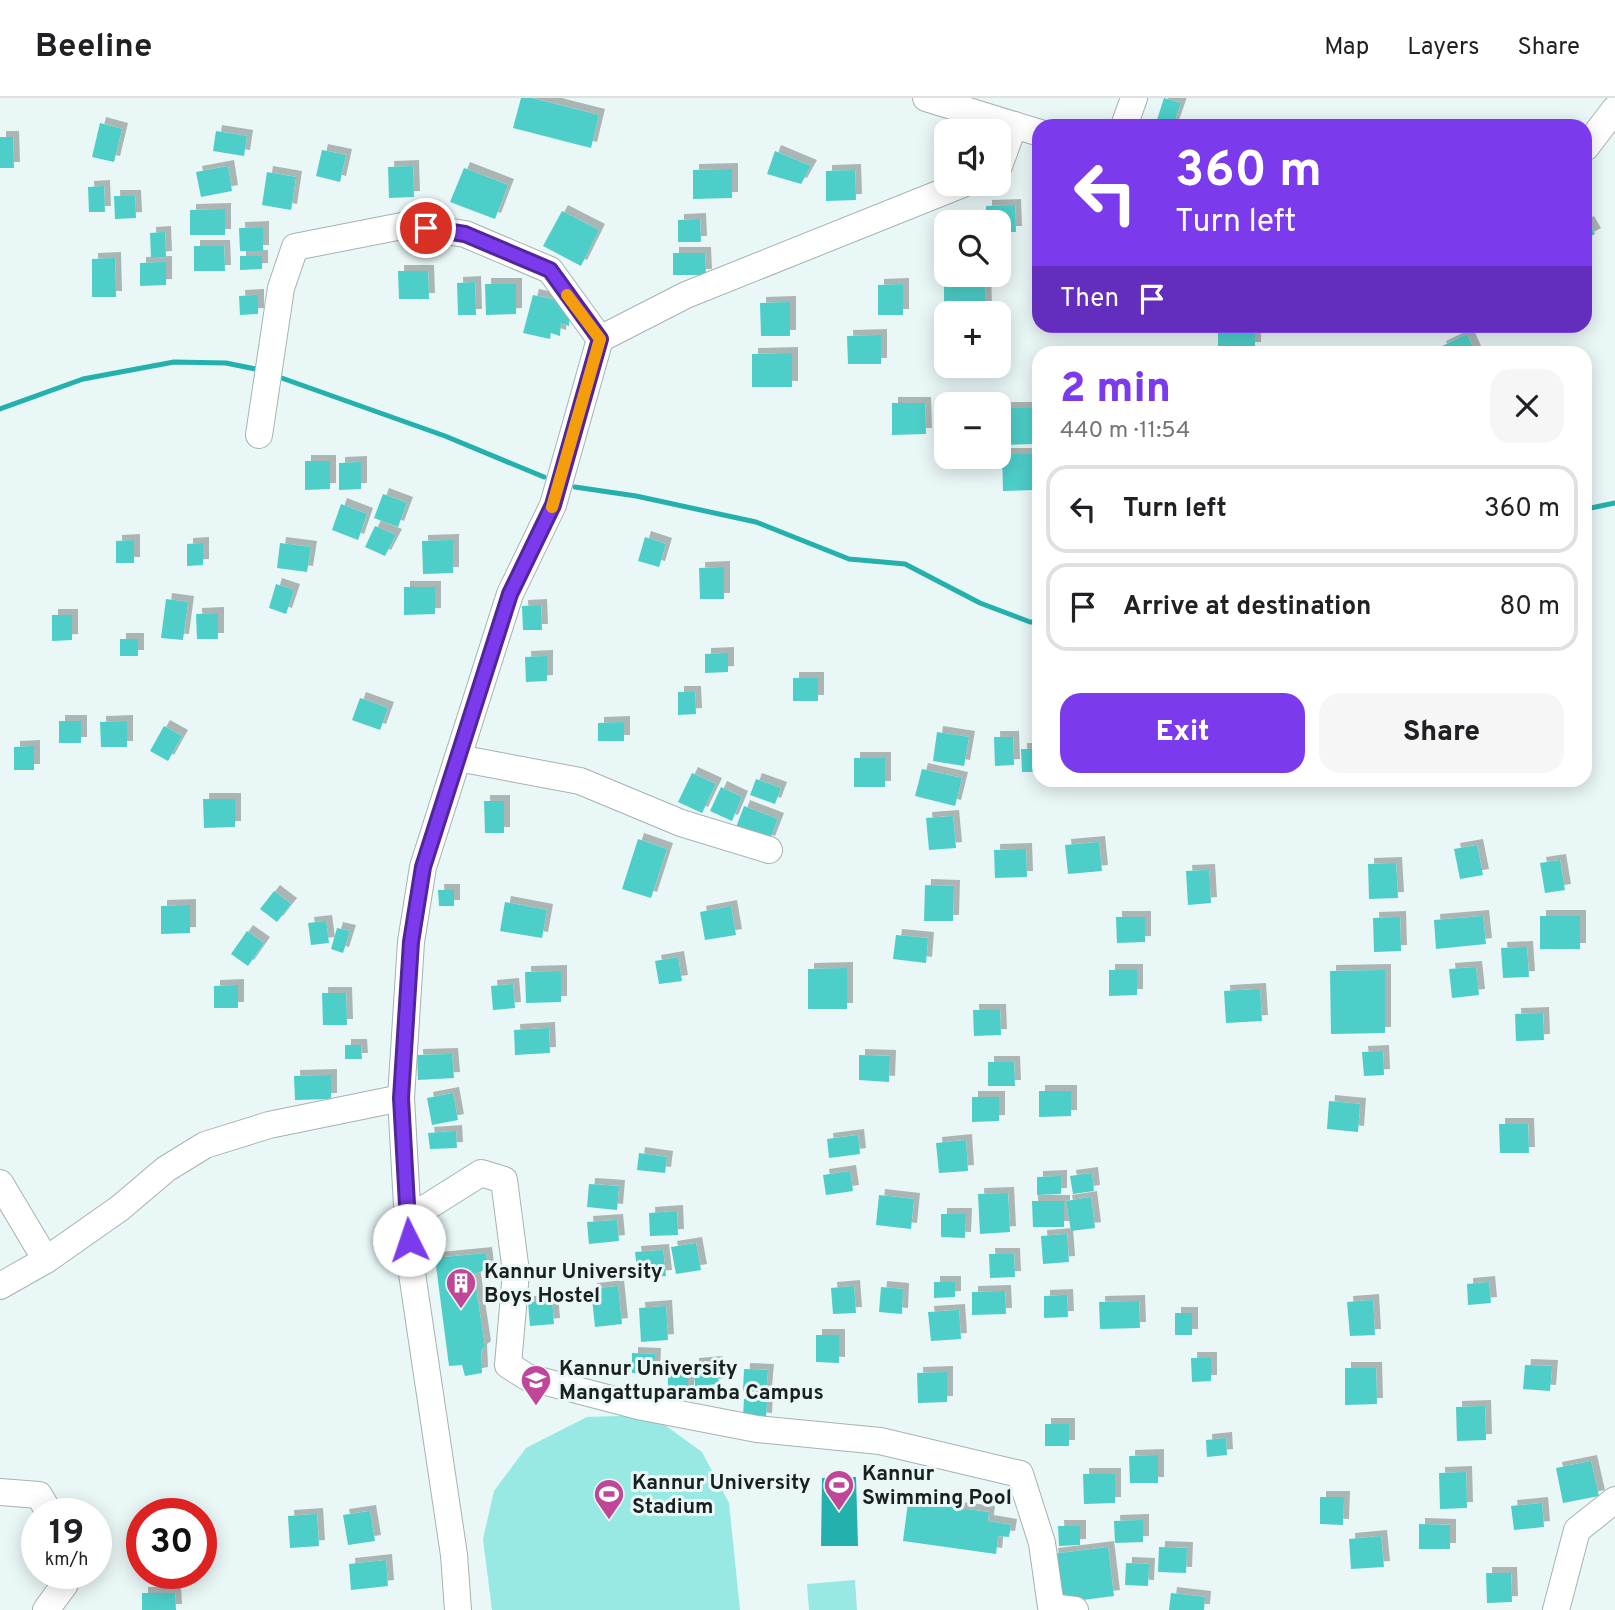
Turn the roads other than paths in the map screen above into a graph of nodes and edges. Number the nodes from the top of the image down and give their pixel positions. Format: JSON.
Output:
{"nodes":[{"id":1,"x":926,"y":98,"type":"edge"},
{"id":2,"x":1133,"y":98,"type":"edge"},
{"id":3,"x":1615,"y":108,"type":"edge"},
{"id":4,"x":1126,"y":119,"type":"edge"},
{"id":5,"x":1014,"y":125,"type":"junction"},
{"id":6,"x":1032,"y":131,"type":"edge"},
{"id":7,"x":1011,"y":133,"type":"edge"},
{"id":8,"x":1592,"y":139,"type":"edge"},
{"id":9,"x":934,"y":196,"type":"edge"},
{"id":10,"x":600,"y":339,"type":"junction"},
{"id":11,"x":259,"y":435,"type":"dead end"},
{"id":12,"x":458,"y":758,"type":"junction"},
{"id":13,"x":769,"y":850,"type":"dead end"},
{"id":14,"x":401,"y":1098,"type":"junction"},
{"id":15,"x":0,"y":1183,"type":"edge"},
{"id":16,"x":408,"y":1219,"type":"junction"},
{"id":17,"x":46,"y":1260,"type":"junction"},
{"id":18,"x":0,"y":1286,"type":"edge"},
{"id":19,"x":0,"y":1492,"type":"edge"},
{"id":20,"x":41,"y":1498,"type":"edge"},
{"id":21,"x":1615,"y":1500,"type":"edge"},
{"id":22,"x":61,"y":1589,"type":"edge"},
{"id":23,"x":46,"y":1610,"type":"edge"},
{"id":24,"x":458,"y":1610,"type":"edge"},
{"id":25,"x":1075,"y":1610,"type":"edge"},
{"id":26,"x":1556,"y":1610,"type":"edge"}],
"edges":[{"from":1,"to":5,"type":"street"},
{"from":2,"to":4,"type":"street"},
{"from":3,"to":8,"type":"street"},
{"from":5,"to":6,"type":"street"},
{"from":5,"to":7,"type":"street"},
{"from":9,"to":10,"type":"street"},
{"from":10,"to":11,"type":"street"},
{"from":10,"to":12,"type":"street"},
{"from":12,"to":13,"type":"street"},
{"from":12,"to":14,"type":"street"},
{"from":14,"to":16,"type":"street"},
{"from":14,"to":17,"type":"street"},
{"from":15,"to":17,"type":"street"},
{"from":16,"to":24,"type":"street"},
{"from":16,"to":25,"type":"street"},
{"from":17,"to":18,"type":"street"},
{"from":19,"to":20,"type":"street"},
{"from":21,"to":26,"type":"street"},
{"from":22,"to":23,"type":"street"}]}
